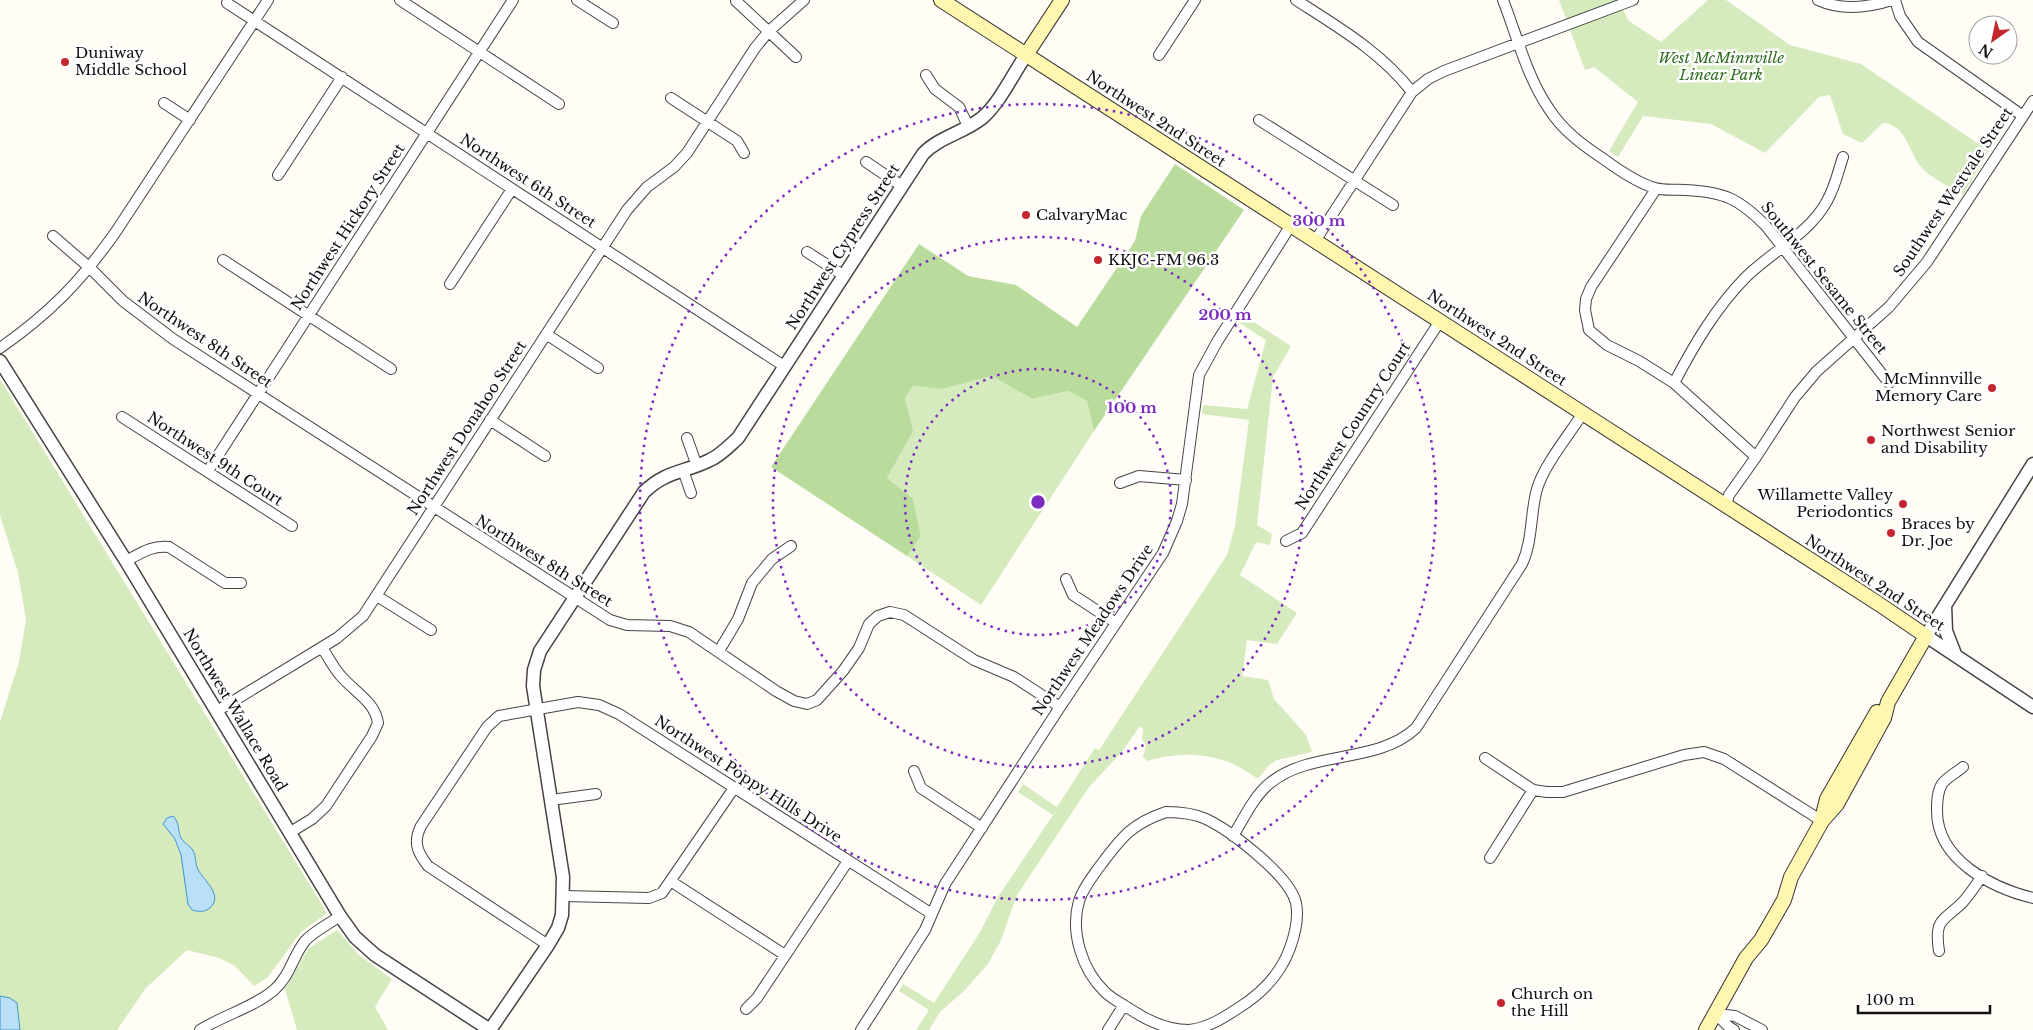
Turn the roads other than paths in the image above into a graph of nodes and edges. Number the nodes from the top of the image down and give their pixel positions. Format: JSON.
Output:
{"nodes":[{"id":1,"x":268,"y":0,"type":"edge"},
{"id":2,"x":400,"y":0,"type":"edge"},
{"id":3,"x":513,"y":0,"type":"edge"},
{"id":4,"x":576,"y":0,"type":"edge"},
{"id":5,"x":804,"y":0,"type":"edge"},
{"id":6,"x":942,"y":0,"type":"edge"},
{"id":7,"x":1062,"y":0,"type":"edge"},
{"id":8,"x":1195,"y":0,"type":"edge"},
{"id":9,"x":1296,"y":0,"type":"edge"},
{"id":10,"x":1503,"y":0,"type":"edge"},
{"id":11,"x":1633,"y":0,"type":"edge"},
{"id":12,"x":1818,"y":0,"type":"edge"},
{"id":13,"x":1894,"y":0,"type":"edge"},
{"id":14,"x":736,"y":1,"type":"dead end"},
{"id":15,"x":227,"y":3,"type":"dead end"},
{"id":16,"x":254,"y":21,"type":"junction"},
{"id":17,"x":613,"y":23,"type":"dead end"},
{"id":18,"x":768,"y":31,"type":"junction"},
{"id":19,"x":1519,"y":42,"type":"junction"},
{"id":20,"x":480,"y":51,"type":"junction"},
{"id":21,"x":1026,"y":55,"type":"junction"},
{"id":22,"x":1159,"y":55,"type":"dead end"},
{"id":23,"x":796,"y":57,"type":"dead end"},
{"id":24,"x":926,"y":75,"type":"dead end"},
{"id":25,"x":342,"y":77,"type":"junction"},
{"id":26,"x":1412,"y":92,"type":"junction"},
{"id":27,"x":671,"y":98,"type":"dead end"},
{"id":28,"x":2033,"y":101,"type":"edge"},
{"id":29,"x":164,"y":103,"type":"dead end"},
{"id":30,"x":560,"y":104,"type":"dead end"},
{"id":31,"x":2023,"y":116,"type":"junction"},
{"id":32,"x":190,"y":120,"type":"junction"},
{"id":33,"x":1259,"y":120,"type":"dead end"},
{"id":34,"x":708,"y":122,"type":"junction"},
{"id":35,"x":968,"y":126,"type":"junction"},
{"id":36,"x":427,"y":133,"type":"junction"},
{"id":37,"x":744,"y":152,"type":"dead end"},
{"id":38,"x":1843,"y":158,"type":"dead end"},
{"id":39,"x":866,"y":162,"type":"dead end"},
{"id":40,"x":278,"y":175,"type":"dead end"},
{"id":41,"x":1354,"y":180,"type":"junction"},
{"id":42,"x":902,"y":186,"type":"junction"},
{"id":43,"x":1656,"y":188,"type":"junction"},
{"id":44,"x":512,"y":189,"type":"junction"},
{"id":45,"x":1393,"y":205,"type":"dead end"},
{"id":46,"x":1291,"y":225,"type":"junction"},
{"id":47,"x":53,"y":236,"type":"dead end"},
{"id":48,"x":1315,"y":241,"type":"junction"},
{"id":49,"x":1782,"y":246,"type":"junction"},
{"id":50,"x":603,"y":248,"type":"junction"},
{"id":51,"x":807,"y":252,"type":"dead end"},
{"id":52,"x":223,"y":260,"type":"dead end"},
{"id":53,"x":90,"y":268,"type":"junction"},
{"id":54,"x":843,"y":275,"type":"junction"},
{"id":55,"x":450,"y":284,"type":"dead end"},
{"id":56,"x":309,"y":315,"type":"junction"},
{"id":57,"x":1440,"y":321,"type":"junction"},
{"id":58,"x":546,"y":334,"type":"junction"},
{"id":59,"x":1854,"y":337,"type":"junction"},
{"id":60,"x":0,"y":348,"type":"edge"},
{"id":61,"x":0,"y":361,"type":"edge"},
{"id":62,"x":784,"y":366,"type":"junction"},
{"id":63,"x":391,"y":368,"type":"dead end"},
{"id":64,"x":598,"y":368,"type":"dead end"},
{"id":65,"x":1889,"y":383,"type":"dead end"},
{"id":66,"x":1674,"y":384,"type":"junction"},
{"id":67,"x":258,"y":394,"type":"junction"},
{"id":68,"x":1583,"y":413,"type":"junction"},
{"id":69,"x":122,"y":417,"type":"dead end"},
{"id":70,"x":490,"y":420,"type":"junction"},
{"id":71,"x":688,"y":438,"type":"dead end"},
{"id":72,"x":545,"y":456,"type":"dead end"},
{"id":73,"x":1756,"y":457,"type":"junction"},
{"id":74,"x":696,"y":466,"type":"junction"},
{"id":75,"x":683,"y":470,"type":"junction"},
{"id":76,"x":2031,"y":470,"type":"edge"},
{"id":77,"x":208,"y":471,"type":"junction"},
{"id":78,"x":1186,"y":480,"type":"junction"},
{"id":79,"x":1120,"y":483,"type":"dead end"},
{"id":80,"x":691,"y":493,"type":"dead end"},
{"id":81,"x":1726,"y":505,"type":"junction"},
{"id":82,"x":433,"y":507,"type":"junction"},
{"id":83,"x":292,"y":526,"type":"dead end"},
{"id":84,"x":1286,"y":541,"type":"dead end"},
{"id":85,"x":791,"y":546,"type":"dead end"},
{"id":86,"x":126,"y":561,"type":"junction"},
{"id":87,"x":1066,"y":579,"type":"dead end"},
{"id":88,"x":241,"y":583,"type":"dead end"},
{"id":89,"x":378,"y":596,"type":"junction"},
{"id":90,"x":574,"y":598,"type":"junction"},
{"id":91,"x":1945,"y":605,"type":"junction"},
{"id":92,"x":1116,"y":623,"type":"junction"},
{"id":93,"x":431,"y":630,"type":"dead end"},
{"id":94,"x":1926,"y":636,"type":"junction"},
{"id":95,"x":322,"y":648,"type":"junction"},
{"id":96,"x":719,"y":651,"type":"junction"},
{"id":97,"x":1955,"y":655,"type":"junction"},
{"id":98,"x":1060,"y":707,"type":"junction"},
{"id":99,"x":2033,"y":707,"type":"edge"},
{"id":100,"x":536,"y":709,"type":"junction"},
{"id":101,"x":216,"y":711,"type":"junction"},
{"id":102,"x":1485,"y":758,"type":"dead end"},
{"id":103,"x":1963,"y":767,"type":"dead end"},
{"id":104,"x":914,"y":771,"type":"dead end"},
{"id":105,"x":734,"y":788,"type":"junction"},
{"id":106,"x":1533,"y":790,"type":"junction"},
{"id":107,"x":596,"y":794,"type":"dead end"},
{"id":108,"x":551,"y":800,"type":"junction"},
{"id":109,"x":1822,"y":821,"type":"junction"},
{"id":110,"x":982,"y":828,"type":"junction"},
{"id":111,"x":289,"y":833,"type":"junction"},
{"id":112,"x":1232,"y":836,"type":"junction"},
{"id":113,"x":1490,"y":858,"type":"dead end"},
{"id":114,"x":848,"y":861,"type":"junction"},
{"id":115,"x":1982,"y":876,"type":"junction"},
{"id":116,"x":672,"y":882,"type":"junction"},
{"id":117,"x":564,"y":896,"type":"junction"},
{"id":118,"x":2033,"y":898,"type":"edge"},
{"id":119,"x":932,"y":914,"type":"junction"},
{"id":120,"x":340,"y":916,"type":"junction"},
{"id":121,"x":548,"y":945,"type":"junction"},
{"id":122,"x":1939,"y":950,"type":"dead end"},
{"id":123,"x":785,"y":955,"type":"junction"},
{"id":124,"x":1124,"y":1005,"type":"junction"},
{"id":125,"x":746,"y":1009,"type":"dead end"},
{"id":126,"x":1716,"y":1014,"type":"junction"},
{"id":127,"x":200,"y":1030,"type":"edge"},
{"id":128,"x":490,"y":1030,"type":"edge"},
{"id":129,"x":861,"y":1030,"type":"edge"},
{"id":130,"x":1108,"y":1030,"type":"edge"},
{"id":131,"x":1706,"y":1030,"type":"edge"},
{"id":132,"x":1734,"y":1030,"type":"edge"},
{"id":133,"x":1762,"y":1030,"type":"edge"}],
"edges":[{"from":1,"to":16,"type":"street"},
{"from":2,"to":20,"type":"street"},
{"from":3,"to":20,"type":"street","name":"Northwest Hickory Street"},
{"from":4,"to":17,"type":"street"},
{"from":5,"to":18,"type":"street","name":"Northwest Donahoo Street"},
{"from":6,"to":21,"type":"main road","name":"Northwest 2nd Street"},
{"from":7,"to":21,"type":"main road"},
{"from":8,"to":22,"type":"street"},
{"from":9,"to":26,"type":"street"},
{"from":10,"to":19,"type":"street","name":"Southwest Sesame Street"},
{"from":11,"to":19,"type":"street"},
{"from":12,"to":13,"type":"street"},
{"from":13,"to":31,"type":"street"},
{"from":14,"to":18,"type":"street"},
{"from":15,"to":16,"type":"street","name":"Northwest 6th Street"},
{"from":16,"to":25,"type":"street","name":"Northwest 6th Street"},
{"from":16,"to":32,"type":"street"},
{"from":18,"to":23,"type":"street"},
{"from":18,"to":34,"type":"street","name":"Northwest Donahoo Street"},
{"from":19,"to":26,"type":"street"},
{"from":19,"to":43,"type":"street","name":"Southwest Sesame Street"},
{"from":20,"to":30,"type":"street"},
{"from":20,"to":36,"type":"street","name":"Northwest Hickory Street"},
{"from":21,"to":35,"type":"street","name":"Northwest Cypress Street"},
{"from":21,"to":46,"type":"main road","name":"Northwest 2nd Street"},
{"from":24,"to":35,"type":"street"},
{"from":25,"to":36,"type":"street","name":"Northwest 6th Street"},
{"from":25,"to":40,"type":"street"},
{"from":26,"to":41,"type":"street"},
{"from":27,"to":34,"type":"street"},
{"from":28,"to":31,"type":"street","name":"Southwest Westvale Street"},
{"from":29,"to":32,"type":"street"},
{"from":31,"to":59,"type":"street","name":"Southwest Westvale Street"},
{"from":32,"to":53,"type":"street"},
{"from":33,"to":41,"type":"street"},
{"from":34,"to":37,"type":"street"},
{"from":34,"to":50,"type":"street","name":"Northwest Donahoo Street"},
{"from":35,"to":42,"type":"street","name":"Northwest Cypress Street"},
{"from":36,"to":44,"type":"street","name":"Northwest 6th Street"},
{"from":36,"to":56,"type":"street","name":"Northwest Hickory Street"},
{"from":38,"to":49,"type":"street"},
{"from":39,"to":42,"type":"street"},
{"from":41,"to":45,"type":"street"},
{"from":41,"to":48,"type":"street"},
{"from":42,"to":54,"type":"street","name":"Northwest Cypress Street"},
{"from":43,"to":49,"type":"street","name":"Southwest Sesame Street"},
{"from":43,"to":66,"type":"street"},
{"from":44,"to":50,"type":"street","name":"Northwest 6th Street"},
{"from":44,"to":55,"type":"street"},
{"from":46,"to":48,"type":"main road","name":"Northwest 2nd Street"},
{"from":46,"to":78,"type":"street","name":"Northwest Meadows Drive"},
{"from":47,"to":53,"type":"street","name":"Northwest 8th Street"},
{"from":48,"to":57,"type":"main road","name":"Northwest 2nd Street"},
{"from":49,"to":59,"type":"street","name":"Southwest Sesame Street"},
{"from":49,"to":66,"type":"street"},
{"from":50,"to":58,"type":"street","name":"Northwest Donahoo Street"},
{"from":50,"to":62,"type":"street","name":"Northwest 6th Street"},
{"from":51,"to":54,"type":"street"},
{"from":52,"to":56,"type":"street"},
{"from":53,"to":60,"type":"street"},
{"from":53,"to":67,"type":"street","name":"Northwest 8th Street"},
{"from":54,"to":62,"type":"street","name":"Northwest Cypress Street"},
{"from":56,"to":63,"type":"street"},
{"from":56,"to":67,"type":"street","name":"Northwest Hickory Street"},
{"from":57,"to":68,"type":"main road","name":"Northwest 2nd Street"},
{"from":57,"to":84,"type":"street","name":"Northwest Country Court"},
{"from":58,"to":64,"type":"street"},
{"from":58,"to":70,"type":"street","name":"Northwest Donahoo Street"},
{"from":59,"to":65,"type":"street","name":"Southwest Sesame Street"},
{"from":59,"to":73,"type":"street","name":"Southwest Westvale Street"},
{"from":61,"to":86,"type":"street","name":"Northwest Wallace Road"},
{"from":62,"to":74,"type":"street","name":"Northwest Cypress Street"},
{"from":66,"to":73,"type":"street"},
{"from":67,"to":77,"type":"street","name":"Northwest Hickory Street"},
{"from":67,"to":82,"type":"street","name":"Northwest 8th Street"},
{"from":68,"to":81,"type":"main road","name":"Northwest 2nd Street"},
{"from":68,"to":112,"type":"street"},
{"from":69,"to":77,"type":"street","name":"Northwest 9th Court"},
{"from":70,"to":72,"type":"street"},
{"from":70,"to":82,"type":"street","name":"Northwest Donahoo Street"},
{"from":71,"to":74,"type":"street"},
{"from":73,"to":81,"type":"street","name":"Southwest Westvale Street"},
{"from":74,"to":75,"type":"street","name":"Northwest Cypress Street"},
{"from":75,"to":80,"type":"street"},
{"from":75,"to":90,"type":"street","name":"Northwest Cypress Street"},
{"from":76,"to":91,"type":"street"},
{"from":77,"to":83,"type":"street","name":"Northwest 9th Court"},
{"from":78,"to":79,"type":"street"},
{"from":78,"to":92,"type":"street","name":"Northwest Meadows Drive"},
{"from":81,"to":94,"type":"main road","name":"Northwest 2nd Street"},
{"from":82,"to":89,"type":"street","name":"Northwest Donahoo Street"},
{"from":82,"to":90,"type":"street","name":"Northwest 8th Street"},
{"from":85,"to":96,"type":"street"},
{"from":86,"to":88,"type":"street"},
{"from":86,"to":101,"type":"street","name":"Northwest Wallace Road"},
{"from":87,"to":92,"type":"street"},
{"from":89,"to":93,"type":"street"},
{"from":89,"to":95,"type":"street","name":"Northwest Donahoo Street"},
{"from":90,"to":96,"type":"street","name":"Northwest 8th Street"},
{"from":90,"to":100,"type":"street","name":"Northwest Cypress Street"},
{"from":91,"to":94,"type":"street"},
{"from":91,"to":97,"type":"street"},
{"from":92,"to":98,"type":"street","name":"Northwest Meadows Drive"},
{"from":94,"to":97,"type":"street","name":"Northwest 2nd Street"},
{"from":94,"to":109,"type":"main road"},
{"from":95,"to":101,"type":"street","name":"Northwest Donahoo Street"},
{"from":95,"to":111,"type":"street"},
{"from":96,"to":98,"type":"street","name":"Northwest 8th Street"},
{"from":97,"to":99,"type":"street","name":"Northwest 2nd Street"},
{"from":98,"to":110,"type":"street","name":"Northwest Meadows Drive"},
{"from":100,"to":105,"type":"street","name":"Northwest Poppy Hills Drive"},
{"from":100,"to":108,"type":"street","name":"Northwest Cypress Street"},
{"from":100,"to":121,"type":"street","name":"Northwest Poppy Hills Drive"},
{"from":101,"to":111,"type":"street","name":"Northwest Wallace Road"},
{"from":102,"to":106,"type":"street"},
{"from":103,"to":115,"type":"street"},
{"from":104,"to":110,"type":"street"},
{"from":105,"to":114,"type":"street","name":"Northwest Poppy Hills Drive"},
{"from":105,"to":116,"type":"street"},
{"from":106,"to":109,"type":"street"},
{"from":106,"to":113,"type":"street"},
{"from":107,"to":108,"type":"street"},
{"from":108,"to":117,"type":"street","name":"Northwest Cypress Street"},
{"from":109,"to":126,"type":"main road"},
{"from":110,"to":119,"type":"street","name":"Northwest Meadows Drive"},
{"from":111,"to":120,"type":"street","name":"Northwest Wallace Road"},
{"from":112,"to":124,"type":"street"},
{"from":112,"to":124,"type":"street"},
{"from":114,"to":119,"type":"street","name":"Northwest Poppy Hills Drive"},
{"from":114,"to":123,"type":"street"},
{"from":115,"to":118,"type":"street"},
{"from":115,"to":122,"type":"street"},
{"from":116,"to":117,"type":"street"},
{"from":116,"to":123,"type":"street"},
{"from":117,"to":121,"type":"street","name":"Northwest Cypress Street"},
{"from":119,"to":129,"type":"street","name":"Northwest Meadows Drive"},
{"from":120,"to":127,"type":"street"},
{"from":120,"to":128,"type":"street","name":"Northwest Wallace Road"},
{"from":121,"to":128,"type":"street","name":"Northwest Cypress Street"},
{"from":123,"to":125,"type":"street"},
{"from":124,"to":130,"type":"street"},
{"from":126,"to":131,"type":"main road"},
{"from":126,"to":132,"type":"street"},
{"from":126,"to":133,"type":"street"}]}
